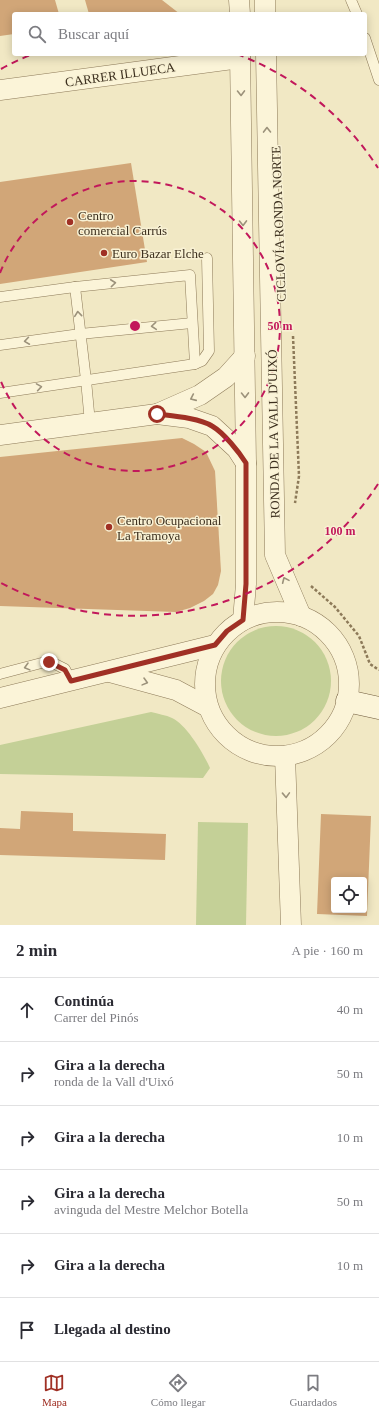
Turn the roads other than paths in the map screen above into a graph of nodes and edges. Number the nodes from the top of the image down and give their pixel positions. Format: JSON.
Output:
{"nodes":[{"id":1,"x":239,"y":0,"type":"edge"},
{"id":2,"x":265,"y":0,"type":"edge"},
{"id":3,"x":352,"y":0,"type":"edge"},
{"id":4,"x":240,"y":12,"type":"edge"},
{"id":5,"x":265,"y":12,"type":"edge"},
{"id":6,"x":356,"y":12,"type":"edge"},
{"id":7,"x":367,"y":44,"type":"edge"},
{"id":8,"x":240,"y":56,"type":"edge"},
{"id":9,"x":266,"y":56,"type":"edge"},
{"id":10,"x":379,"y":80,"type":"edge"},
{"id":11,"x":0,"y":90,"type":"edge"},
{"id":12,"x":207,"y":258,"type":"dead end"},
{"id":13,"x":75,"y":287,"type":"junction"},
{"id":14,"x":0,"y":297,"type":"edge"},
{"id":15,"x":192,"y":323,"type":"junction"},
{"id":16,"x":80,"y":334,"type":"junction"},
{"id":17,"x":0,"y":345,"type":"edge"},
{"id":18,"x":245,"y":356,"type":"junction"},
{"id":19,"x":195,"y":364,"type":"junction"},
{"id":20,"x":86,"y":380,"type":"junction"},
{"id":21,"x":0,"y":393,"type":"edge"},
{"id":22,"x":157,"y":414,"type":"junction"},
{"id":23,"x":90,"y":423,"type":"junction"},
{"id":24,"x":0,"y":435,"type":"edge"},
{"id":25,"x":246,"y":463,"type":"junction"},
{"id":26,"x":301,"y":616,"type":"junction"},
{"id":27,"x":243,"y":620,"type":"junction"},
{"id":28,"x":215,"y":645,"type":"junction"},
{"id":29,"x":108,"y":672,"type":"junction"},
{"id":30,"x":0,"y":674,"type":"edge"},
{"id":31,"x":71,"y":681,"type":"junction"},
{"id":32,"x":0,"y":698,"type":"edge"},
{"id":33,"x":347,"y":701,"type":"junction"},
{"id":34,"x":208,"y":707,"type":"junction"},
{"id":35,"x":379,"y":708,"type":"edge"},
{"id":36,"x":285,"y":756,"type":"junction"},
{"id":37,"x":291,"y":925,"type":"edge"}],
"edges":[{"from":1,"to":4,"type":"street"},
{"from":2,"to":5,"type":"street"},
{"from":3,"to":6,"type":"lane"},
{"from":7,"to":10,"type":"lane"},
{"from":8,"to":11,"type":"street","name":"CARRER ILLUECA"},
{"from":8,"to":18,"type":"street","name":"RONDA DE LA VALL D'UIXÓ","one_way":true},
{"from":26,"to":9,"type":"street","name":"RONDA DE LA VALL D'UIXÓ","one_way":true},
{"from":12,"to":19,"type":"lane"},
{"from":13,"to":14,"type":"lane"},
{"from":13,"to":15,"type":"lane","one_way":true},
{"from":16,"to":13,"type":"lane","one_way":true},
{"from":15,"to":16,"type":"lane","one_way":true},
{"from":15,"to":19,"type":"lane"},
{"from":16,"to":17,"type":"lane","one_way":true},
{"from":16,"to":20,"type":"lane"},
{"from":18,"to":22,"type":"street","one_way":true},
{"from":18,"to":25,"type":"street","name":"RONDA DE LA VALL D'UIXÓ","one_way":true},
{"from":19,"to":20,"type":"lane"},
{"from":21,"to":20,"type":"lane","one_way":true},
{"from":20,"to":23,"type":"lane"},
{"from":22,"to":23,"type":"street"},
{"from":22,"to":25,"type":"street"},
{"from":23,"to":24,"type":"street"},
{"from":25,"to":27,"type":"street","name":"RONDA DE LA VALL D'UIXÓ"},
{"from":26,"to":27,"type":"street"},
{"from":26,"to":33,"type":"street"},
{"from":27,"to":28,"type":"street"},
{"from":28,"to":29,"type":"street"},
{"from":28,"to":34,"type":"street"},
{"from":29,"to":31,"type":"street"},
{"from":29,"to":34,"type":"street","one_way":true},
{"from":31,"to":30,"type":"lane","one_way":true},
{"from":31,"to":32,"type":"street"},
{"from":33,"to":35,"type":"street"},
{"from":33,"to":36,"type":"street"},
{"from":34,"to":36,"type":"street"},
{"from":36,"to":37,"type":"street","one_way":true}]}
